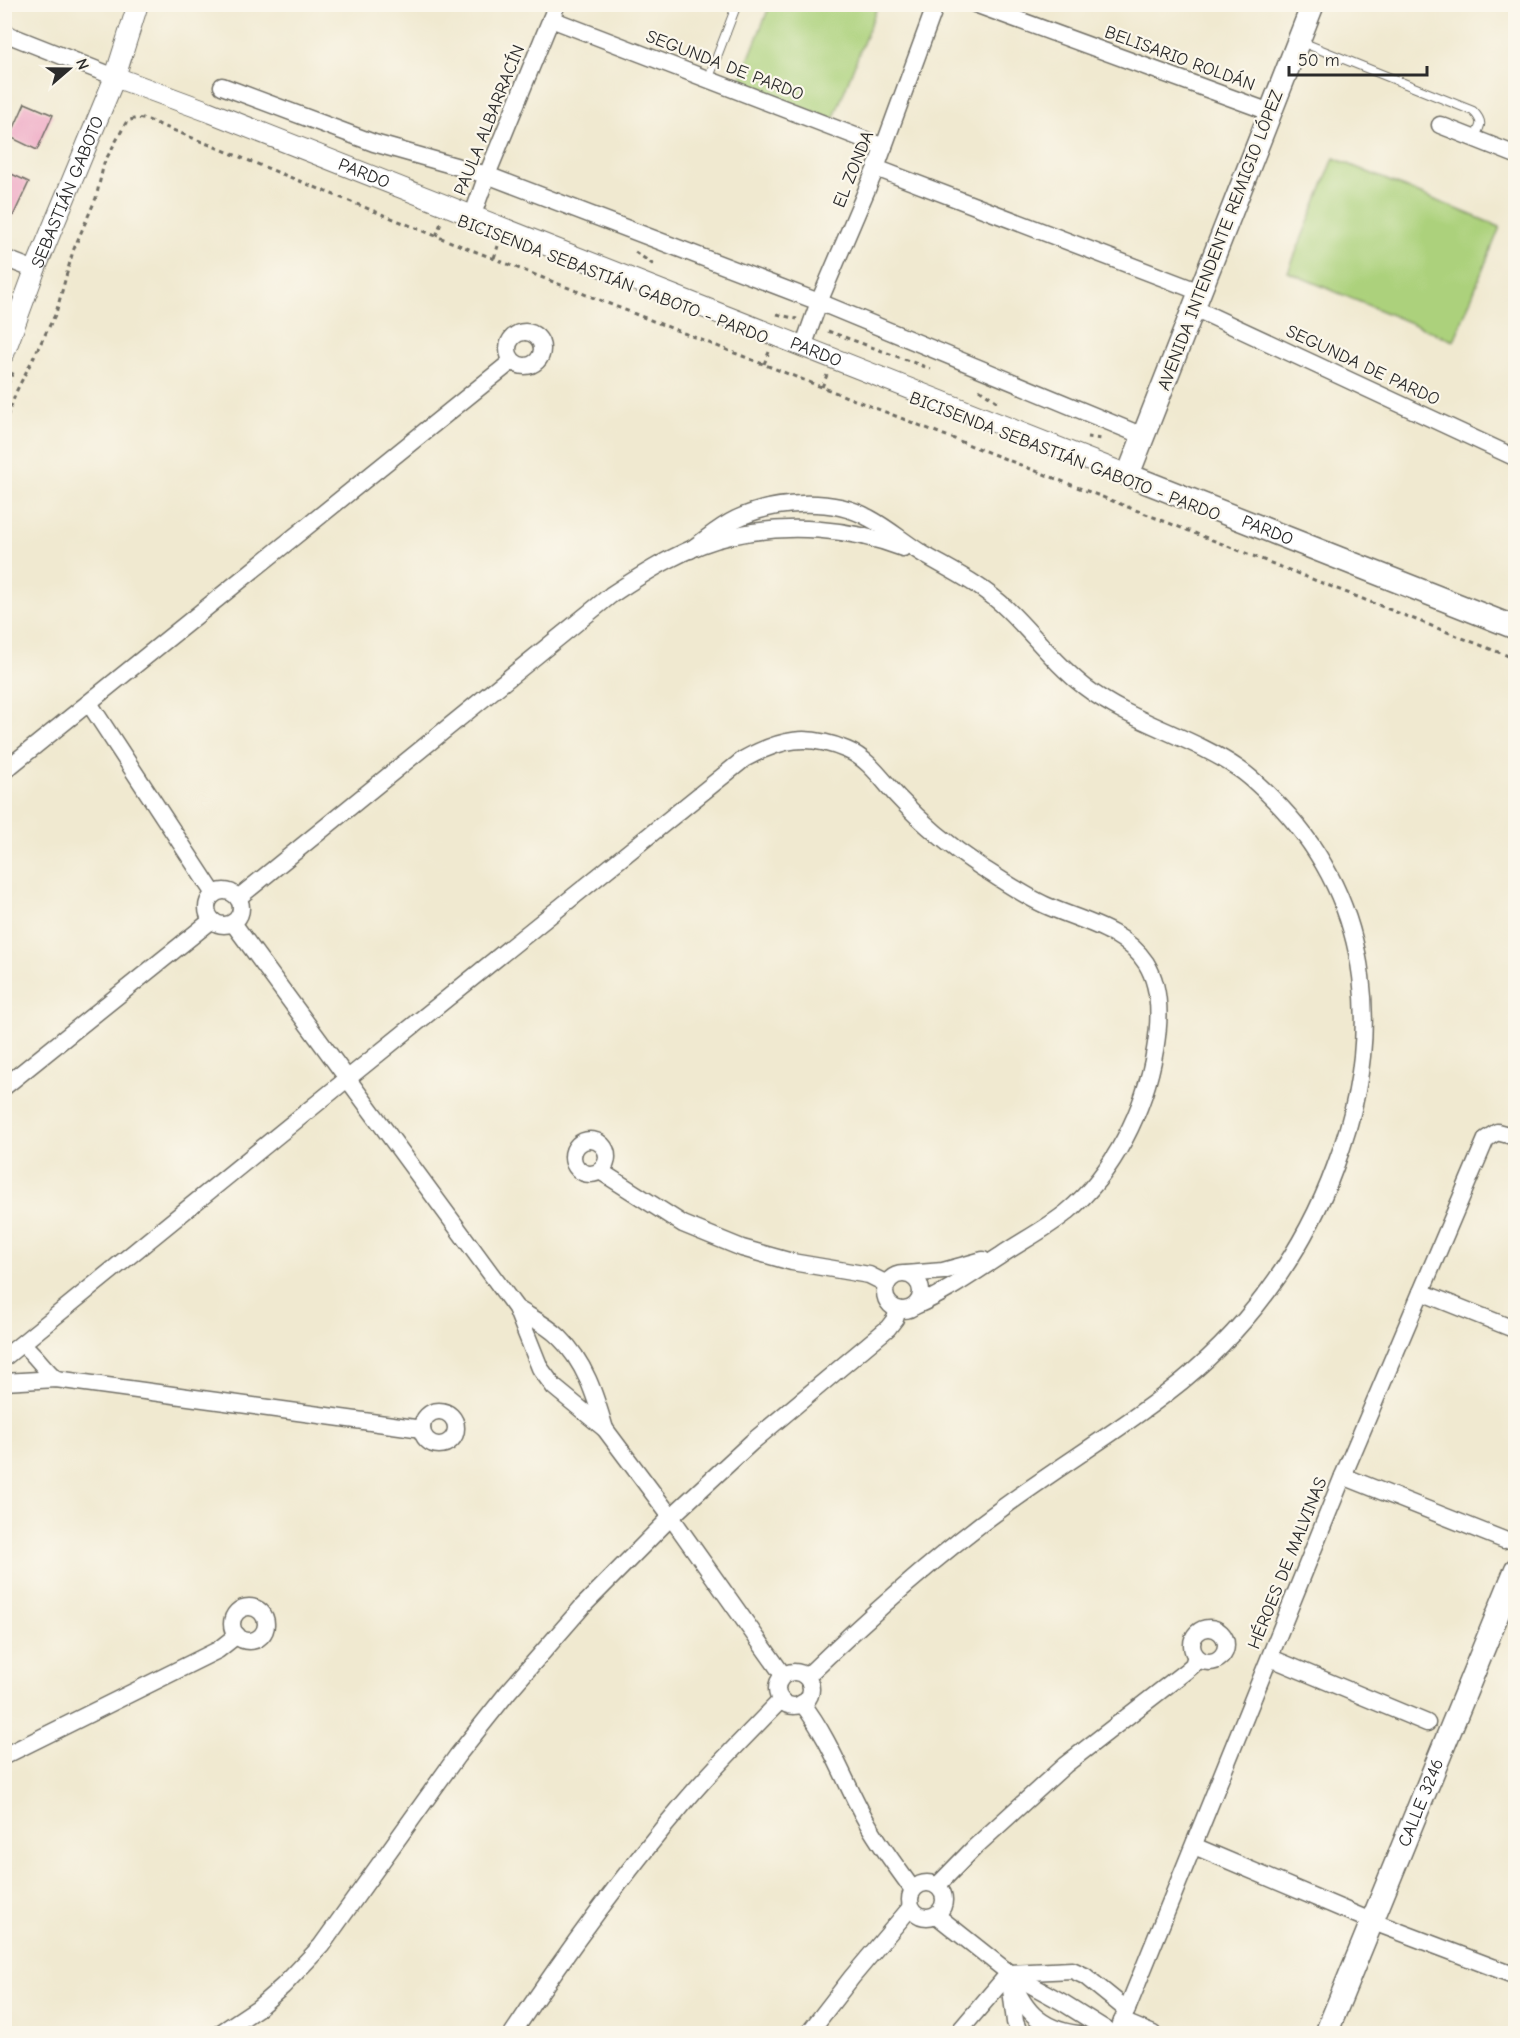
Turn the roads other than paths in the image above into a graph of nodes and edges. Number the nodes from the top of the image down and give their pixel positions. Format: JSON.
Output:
{"nodes":[{"id":1,"x":138,"y":4,"type":"edge"},
{"id":2,"x":737,"y":4,"type":"edge"},
{"id":3,"x":936,"y":4,"type":"edge"},
{"id":4,"x":975,"y":4,"type":"edge"},
{"id":5,"x":1313,"y":4,"type":"edge"},
{"id":6,"x":554,"y":12,"type":"edge"},
{"id":7,"x":4,"y":33,"type":"edge"},
{"id":8,"x":1298,"y":41,"type":"junction"},
{"id":9,"x":115,"y":77,"type":"junction"},
{"id":10,"x":708,"y":80,"type":"junction"},
{"id":11,"x":222,"y":86,"type":"dead end"},
{"id":12,"x":1270,"y":112,"type":"junction"},
{"id":13,"x":1440,"y":125,"type":"dead end"},
{"id":14,"x":1474,"y":138,"type":"junction"},
{"id":15,"x":884,"y":147,"type":"junction"},
{"id":16,"x":1515,"y":155,"type":"edge"},
{"id":17,"x":876,"y":168,"type":"junction"},
{"id":18,"x":487,"y":175,"type":"junction"},
{"id":19,"x":472,"y":217,"type":"junction"},
{"id":20,"x":4,"y":258,"type":"edge"},
{"id":21,"x":35,"y":270,"type":"junction"},
{"id":22,"x":1197,"y":300,"type":"junction"},
{"id":23,"x":819,"y":302,"type":"junction"},
{"id":24,"x":803,"y":347,"type":"junction"},
{"id":25,"x":11,"y":357,"type":"edge"},
{"id":26,"x":512,"y":361,"type":"dead end"},
{"id":27,"x":1140,"y":443,"type":"junction"},
{"id":28,"x":1514,"y":454,"type":"edge"},
{"id":29,"x":1128,"y":475,"type":"junction"},
{"id":30,"x":809,"y":504,"type":"junction"},
{"id":31,"x":808,"y":529,"type":"junction"},
{"id":32,"x":690,"y":550,"type":"junction"},
{"id":33,"x":933,"y":559,"type":"junction"},
{"id":34,"x":1515,"y":628,"type":"edge"},
{"id":35,"x":89,"y":703,"type":"junction"},
{"id":36,"x":4,"y":771,"type":"edge"},
{"id":37,"x":214,"y":894,"type":"junction"},
{"id":38,"x":238,"y":898,"type":"junction"},
{"id":39,"x":212,"y":920,"type":"junction"},
{"id":40,"x":233,"y":923,"type":"junction"},
{"id":41,"x":347,"y":1079,"type":"junction"},
{"id":42,"x":4,"y":1087,"type":"edge"},
{"id":43,"x":1515,"y":1137,"type":"edge"},
{"id":44,"x":600,"y":1172,"type":"dead end"},
{"id":45,"x":1009,"y":1250,"type":"junction"},
{"id":46,"x":906,"y":1274,"type":"junction"},
{"id":47,"x":887,"y":1284,"type":"junction"},
{"id":48,"x":1421,"y":1292,"type":"junction"},
{"id":49,"x":915,"y":1306,"type":"junction"},
{"id":50,"x":516,"y":1308,"type":"junction"},
{"id":51,"x":898,"y":1310,"type":"junction"},
{"id":52,"x":1515,"y":1330,"type":"edge"},
{"id":53,"x":22,"y":1344,"type":"junction"},
{"id":54,"x":4,"y":1358,"type":"edge"},
{"id":55,"x":56,"y":1379,"type":"junction"},
{"id":56,"x":4,"y":1382,"type":"edge"},
{"id":57,"x":422,"y":1429,"type":"dead end"},
{"id":58,"x":605,"y":1429,"type":"junction"},
{"id":59,"x":1343,"y":1476,"type":"junction"},
{"id":60,"x":671,"y":1517,"type":"junction"},
{"id":61,"x":1504,"y":1540,"type":"dead end"},
{"id":62,"x":1515,"y":1569,"type":"edge"},
{"id":63,"x":237,"y":1635,"type":"dead end"},
{"id":64,"x":1196,"y":1656,"type":"dead end"},
{"id":65,"x":1271,"y":1658,"type":"junction"},
{"id":66,"x":783,"y":1675,"type":"junction"},
{"id":67,"x":806,"y":1677,"type":"junction"},
{"id":68,"x":781,"y":1700,"type":"junction"},
{"id":69,"x":802,"y":1703,"type":"junction"},
{"id":70,"x":1427,"y":1724,"type":"dead end"},
{"id":71,"x":4,"y":1756,"type":"edge"},
{"id":72,"x":1194,"y":1846,"type":"junction"},
{"id":73,"x":937,"y":1886,"type":"junction"},
{"id":74,"x":912,"y":1898,"type":"junction"},
{"id":75,"x":936,"y":1915,"type":"junction"},
{"id":76,"x":1371,"y":1921,"type":"junction"},
{"id":77,"x":1009,"y":1973,"type":"junction"},
{"id":78,"x":1515,"y":1976,"type":"edge"},
{"id":79,"x":1120,"y":2025,"type":"edge"},
{"id":80,"x":219,"y":2034,"type":"edge"},
{"id":81,"x":512,"y":2034,"type":"edge"},
{"id":82,"x":808,"y":2034,"type":"edge"},
{"id":83,"x":957,"y":2034,"type":"edge"},
{"id":84,"x":1020,"y":2034,"type":"edge"},
{"id":85,"x":1078,"y":2034,"type":"edge"},
{"id":86,"x":1153,"y":2034,"type":"edge"},
{"id":87,"x":1326,"y":2034,"type":"edge"}],
"edges":[{"from":1,"to":9,"type":"street","name":"SEBASTIÁN GABOTO"},
{"from":2,"to":10,"type":"lane"},
{"from":3,"to":15,"type":"street","name":"EL ZONDA"},
{"from":4,"to":12,"type":"street","name":"BELISARIO ROLDÁN"},
{"from":5,"to":8,"type":"main road","name":"AVENIDA INTENDENTE REMIGIO LÓPEZ"},
{"from":6,"to":10,"type":"street","name":"SEGUNDA DE PARDO"},
{"from":6,"to":18,"type":"street","name":"PAULA ALBARRACÍN"},
{"from":7,"to":9,"type":"street"},
{"from":8,"to":12,"type":"main road","name":"AVENIDA INTENDENTE REMIGIO LÓPEZ"},
{"from":8,"to":14,"type":"lane"},
{"from":9,"to":19,"type":"street","name":"PARDO"},
{"from":9,"to":21,"type":"street","name":"SEBASTIÁN GABOTO"},
{"from":10,"to":15,"type":"street","name":"SEGUNDA DE PARDO"},
{"from":11,"to":18,"type":"street","name":"PARDO"},
{"from":12,"to":22,"type":"main road","name":"AVENIDA INTENDENTE REMIGIO LÓPEZ"},
{"from":13,"to":14,"type":"street"},
{"from":14,"to":16,"type":"street"},
{"from":15,"to":17,"type":"street","name":"EL ZONDA"},
{"from":17,"to":22,"type":"street","name":"SEGUNDA DE PARDO"},
{"from":17,"to":23,"type":"street","name":"EL ZONDA"},
{"from":18,"to":19,"type":"street","name":"PAULA ALBARRACÍN"},
{"from":18,"to":23,"type":"street","name":"PARDO"},
{"from":19,"to":24,"type":"street","name":"PARDO"},
{"from":20,"to":21,"type":"street"},
{"from":21,"to":25,"type":"street","name":"SEBASTIÁN GABOTO"},
{"from":22,"to":27,"type":"main road","name":"AVENIDA INTENDENTE REMIGIO LÓPEZ"},
{"from":22,"to":28,"type":"street","name":"SEGUNDA DE PARDO"},
{"from":23,"to":24,"type":"street","name":"EL ZONDA"},
{"from":23,"to":27,"type":"street","name":"PARDO"},
{"from":24,"to":29,"type":"street","name":"PARDO"},
{"from":26,"to":35,"type":"street"},
{"from":27,"to":29,"type":"main road","name":"AVENIDA INTENDENTE REMIGIO LÓPEZ"},
{"from":29,"to":34,"type":"main road","name":"PARDO"},
{"from":30,"to":31,"type":"street"},
{"from":30,"to":32,"type":"street"},
{"from":30,"to":33,"type":"street"},
{"from":31,"to":32,"type":"street"},
{"from":31,"to":33,"type":"street"},
{"from":32,"to":38,"type":"street"},
{"from":33,"to":67,"type":"street"},
{"from":35,"to":36,"type":"street"},
{"from":35,"to":37,"type":"street"},
{"from":37,"to":38,"type":"street"},
{"from":37,"to":39,"type":"street"},
{"from":38,"to":40,"type":"street"},
{"from":39,"to":40,"type":"street"},
{"from":39,"to":42,"type":"street"},
{"from":40,"to":41,"type":"street"},
{"from":41,"to":45,"type":"street"},
{"from":41,"to":50,"type":"street"},
{"from":41,"to":53,"type":"street"},
{"from":43,"to":48,"type":"street","name":"HÉROES DE MALVINAS"},
{"from":44,"to":47,"type":"street"},
{"from":45,"to":46,"type":"street"},
{"from":45,"to":49,"type":"street"},
{"from":46,"to":47,"type":"street"},
{"from":46,"to":49,"type":"street"},
{"from":47,"to":51,"type":"street"},
{"from":48,"to":52,"type":"street"},
{"from":48,"to":59,"type":"street","name":"HÉROES DE MALVINAS"},
{"from":49,"to":51,"type":"street"},
{"from":50,"to":58,"type":"street"},
{"from":50,"to":58,"type":"street"},
{"from":51,"to":60,"type":"street"},
{"from":53,"to":54,"type":"street"},
{"from":53,"to":55,"type":"street"},
{"from":55,"to":56,"type":"street"},
{"from":55,"to":57,"type":"street"},
{"from":58,"to":60,"type":"street"},
{"from":59,"to":61,"type":"street"},
{"from":59,"to":65,"type":"street","name":"HÉROES DE MALVINAS"},
{"from":60,"to":66,"type":"street"},
{"from":60,"to":80,"type":"street"},
{"from":62,"to":76,"type":"main road","name":"CALLE 3246"},
{"from":63,"to":71,"type":"street"},
{"from":64,"to":73,"type":"street"},
{"from":65,"to":70,"type":"street"},
{"from":65,"to":72,"type":"street","name":"HÉROES DE MALVINAS"},
{"from":66,"to":67,"type":"street"},
{"from":66,"to":68,"type":"street"},
{"from":67,"to":69,"type":"street"},
{"from":68,"to":69,"type":"street"},
{"from":68,"to":81,"type":"street"},
{"from":69,"to":74,"type":"street"},
{"from":72,"to":76,"type":"street"},
{"from":72,"to":79,"type":"street","name":"HÉROES DE MALVINAS"},
{"from":73,"to":74,"type":"street"},
{"from":73,"to":75,"type":"street"},
{"from":74,"to":75,"type":"street"},
{"from":74,"to":82,"type":"street"},
{"from":75,"to":77,"type":"street"},
{"from":76,"to":78,"type":"street"},
{"from":76,"to":87,"type":"main road","name":"CALLE 3246"},
{"from":77,"to":79,"type":"street"},
{"from":77,"to":79,"type":"street"},
{"from":77,"to":83,"type":"street"},
{"from":77,"to":84,"type":"street"},
{"from":77,"to":85,"type":"street"},
{"from":79,"to":86,"type":"street"}]}
